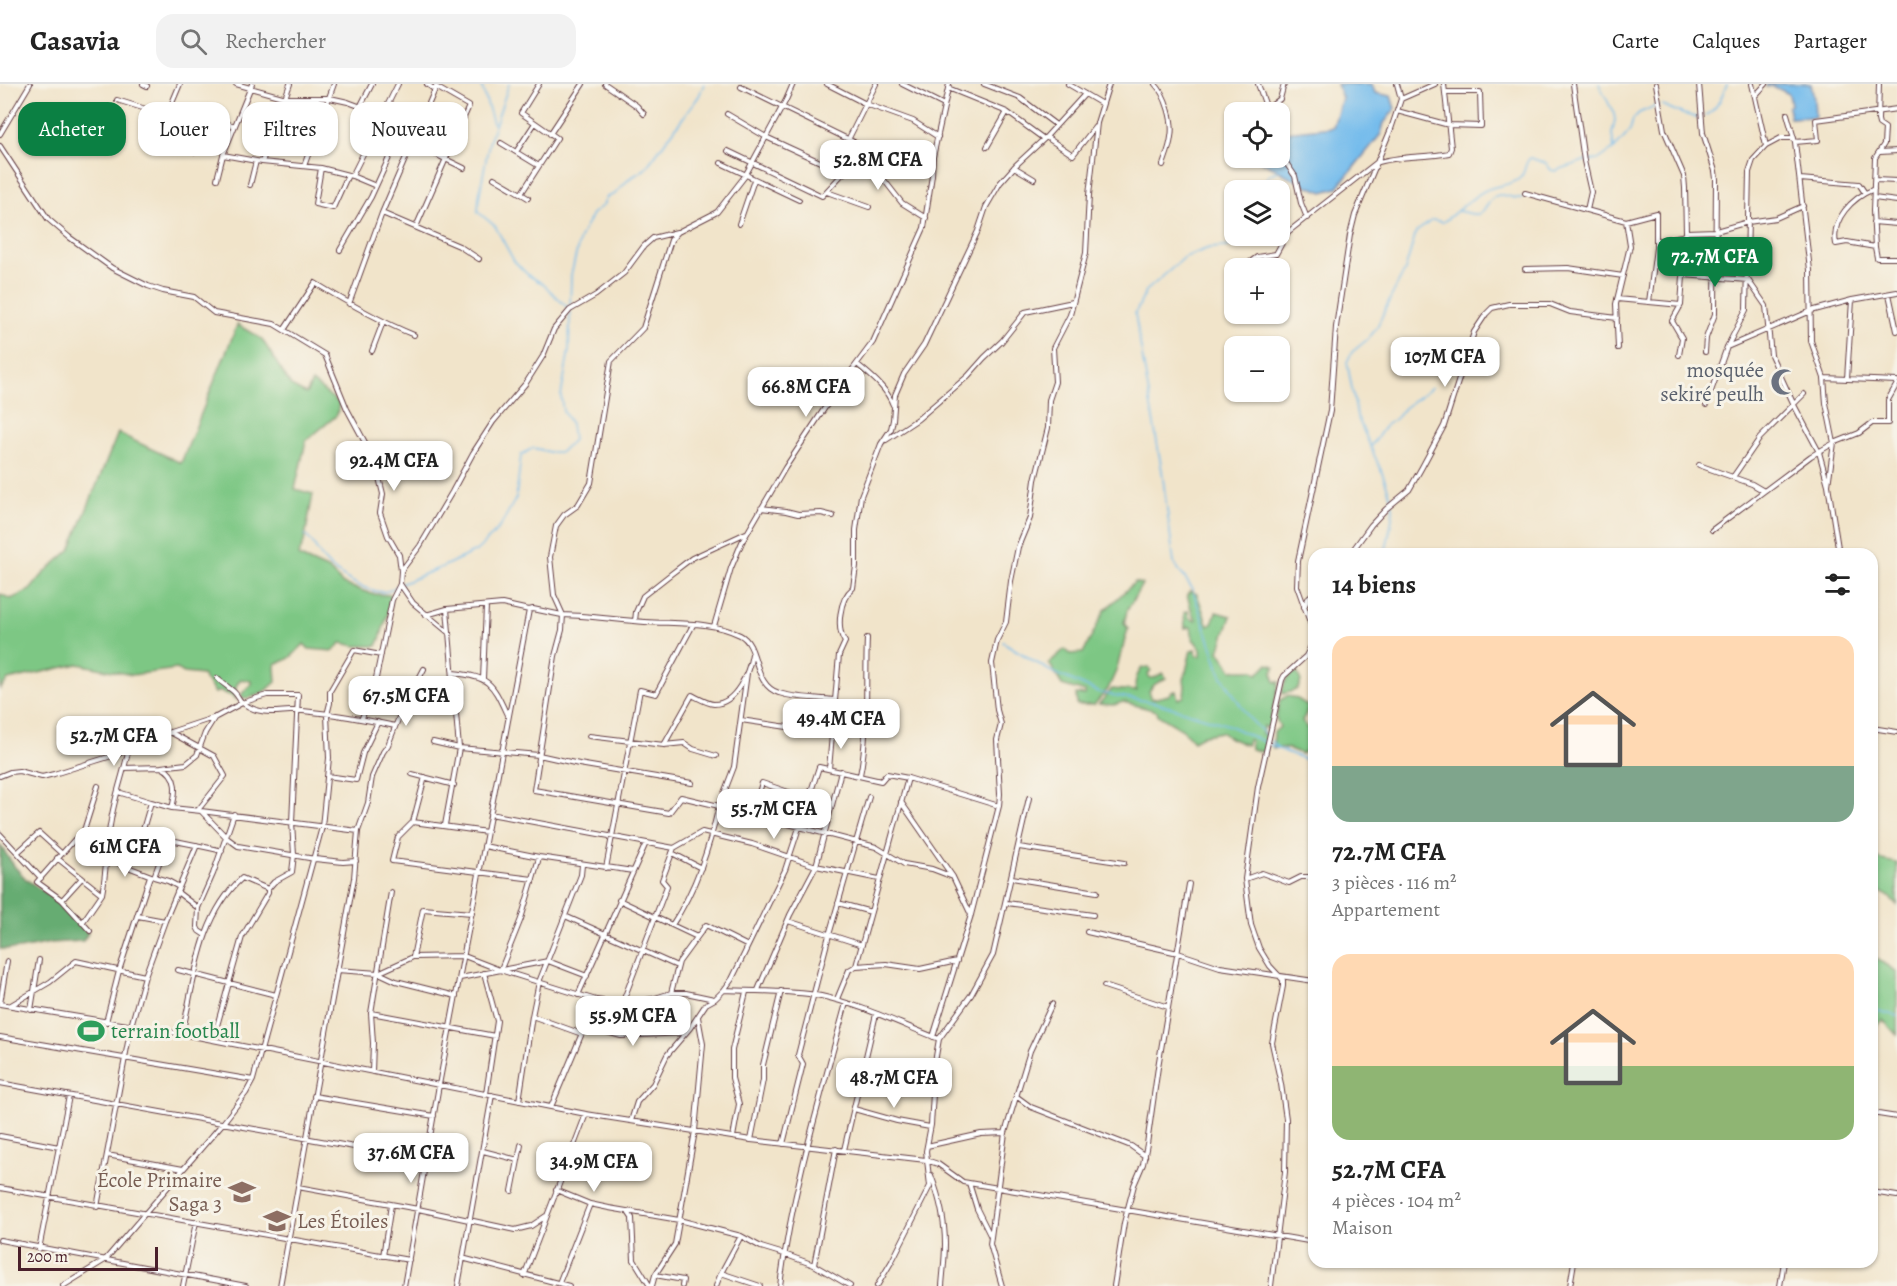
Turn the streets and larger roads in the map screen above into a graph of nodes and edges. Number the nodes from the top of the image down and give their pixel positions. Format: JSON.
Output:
{"nodes":[{"id":1,"x":30,"y":84,"type":"edge"},
{"id":2,"x":180,"y":84,"type":"edge"},
{"id":3,"x":236,"y":84,"type":"edge"},
{"id":4,"x":290,"y":84,"type":"edge"},
{"id":5,"x":334,"y":84,"type":"edge"},
{"id":6,"x":372,"y":84,"type":"edge"},
{"id":7,"x":398,"y":84,"type":"edge"},
{"id":8,"x":427,"y":84,"type":"edge"},
{"id":9,"x":538,"y":84,"type":"edge"},
{"id":10,"x":583,"y":84,"type":"edge"},
{"id":11,"x":605,"y":84,"type":"edge"},
{"id":12,"x":793,"y":84,"type":"edge"},
{"id":13,"x":827,"y":84,"type":"edge"},
{"id":14,"x":876,"y":84,"type":"edge"},
{"id":15,"x":902,"y":84,"type":"edge"},
{"id":16,"x":984,"y":84,"type":"edge"},
{"id":17,"x":1068,"y":84,"type":"edge"},
{"id":18,"x":1109,"y":84,"type":"edge"},
{"id":19,"x":1155,"y":84,"type":"edge"},
{"id":20,"x":1258,"y":84,"type":"edge"},
{"id":21,"x":1284,"y":84,"type":"edge"},
{"id":22,"x":1397,"y":84,"type":"edge"},
{"id":23,"x":1435,"y":84,"type":"edge"},
{"id":24,"x":1444,"y":84,"type":"edge"},
{"id":25,"x":1573,"y":84,"type":"edge"},
{"id":26,"x":1656,"y":84,"type":"edge"},
{"id":27,"x":1700,"y":84,"type":"edge"},
{"id":28,"x":1752,"y":84,"type":"edge"},
{"id":29,"x":1766,"y":84,"type":"edge"},
{"id":30,"x":1879,"y":84,"type":"edge"},
{"id":31,"x":251,"y":86,"type":"edge"},
{"id":32,"x":948,"y":86,"type":"edge"},
{"id":33,"x":741,"y":87,"type":"dead end"},
{"id":34,"x":435,"y":90,"type":"junction"},
{"id":35,"x":1445,"y":92,"type":"junction"},
{"id":36,"x":1085,"y":94,"type":"junction"},
{"id":37,"x":1755,"y":96,"type":"junction"},
{"id":38,"x":286,"y":98,"type":"junction"},
{"id":39,"x":330,"y":98,"type":"junction"},
{"id":40,"x":1401,"y":99,"type":"junction"},
{"id":41,"x":117,"y":100,"type":"dead end"},
{"id":42,"x":173,"y":102,"type":"edge"},
{"id":43,"x":363,"y":102,"type":"edge"},
{"id":44,"x":389,"y":102,"type":"edge"},
{"id":45,"x":430,"y":102,"type":"edge"},
{"id":46,"x":1264,"y":102,"type":"edge"},
{"id":47,"x":1277,"y":102,"type":"edge"},
{"id":48,"x":350,"y":104,"type":"edge"},
{"id":49,"x":866,"y":104,"type":"junction"},
{"id":50,"x":1102,"y":104,"type":"junction"},
{"id":51,"x":944,"y":105,"type":"junction"},
{"id":52,"x":782,"y":106,"type":"junction"},
{"id":53,"x":138,"y":107,"type":"edge"},
{"id":54,"x":1897,"y":109,"type":"edge"},
{"id":55,"x":1397,"y":111,"type":"junction"},
{"id":56,"x":1878,"y":111,"type":"junction"},
{"id":57,"x":1006,"y":112,"type":"junction"},
{"id":58,"x":644,"y":114,"type":"dead end"},
{"id":59,"x":727,"y":114,"type":"dead end"},
{"id":60,"x":1787,"y":114,"type":"dead end"},
{"id":61,"x":535,"y":123,"type":"junction"},
{"id":62,"x":230,"y":125,"type":"edge"},
{"id":63,"x":1449,"y":125,"type":"junction"},
{"id":64,"x":235,"y":126,"type":"junction"},
{"id":65,"x":1056,"y":126,"type":"junction"},
{"id":66,"x":1096,"y":126,"type":"junction"},
{"id":67,"x":1,"y":130,"type":"edge"},
{"id":68,"x":550,"y":134,"type":"junction"},
{"id":69,"x":766,"y":137,"type":"junction"},
{"id":70,"x":938,"y":137,"type":"junction"},
{"id":71,"x":230,"y":138,"type":"edge"},
{"id":72,"x":849,"y":138,"type":"junction"},
{"id":73,"x":1045,"y":138,"type":"junction"},
{"id":74,"x":1795,"y":140,"type":"junction"},
{"id":75,"x":501,"y":143,"type":"dead end"},
{"id":76,"x":0,"y":146,"type":"edge"},
{"id":77,"x":1766,"y":146,"type":"junction"},
{"id":78,"x":987,"y":147,"type":"dead end"},
{"id":79,"x":728,"y":151,"type":"dead end"},
{"id":80,"x":1897,"y":151,"type":"edge"},
{"id":81,"x":516,"y":152,"type":"junction"},
{"id":82,"x":864,"y":152,"type":"junction"},
{"id":83,"x":1880,"y":152,"type":"junction"},
{"id":84,"x":223,"y":156,"type":"edge"},
{"id":85,"x":228,"y":156,"type":"edge"},
{"id":86,"x":361,"y":156,"type":"edge"},
{"id":87,"x":390,"y":156,"type":"edge"},
{"id":88,"x":406,"y":156,"type":"edge"},
{"id":89,"x":440,"y":156,"type":"edge"},
{"id":90,"x":446,"y":159,"type":"junction"},
{"id":91,"x":255,"y":161,"type":"junction"},
{"id":92,"x":262,"y":162,"type":"junction"},
{"id":93,"x":752,"y":163,"type":"junction"},
{"id":94,"x":1376,"y":163,"type":"junction"},
{"id":95,"x":721,"y":164,"type":"dead end"},
{"id":96,"x":1163,"y":165,"type":"dead end"},
{"id":97,"x":304,"y":166,"type":"junction"},
{"id":98,"x":539,"y":166,"type":"junction"},
{"id":99,"x":1014,"y":166,"type":"junction"},
{"id":100,"x":321,"y":168,"type":"junction"},
{"id":101,"x":464,"y":168,"type":"dead end"},
{"id":102,"x":1290,"y":168,"type":"edge"},
{"id":103,"x":844,"y":173,"type":"junction"},
{"id":104,"x":350,"y":176,"type":"junction"},
{"id":105,"x":745,"y":176,"type":"junction"},
{"id":106,"x":494,"y":178,"type":"dead end"},
{"id":107,"x":217,"y":179,"type":"dead end"},
{"id":108,"x":1034,"y":179,"type":"dead end"},
{"id":109,"x":1800,"y":179,"type":"junction"},
{"id":110,"x":754,"y":180,"type":"junction"},
{"id":111,"x":1875,"y":180,"type":"junction"},
{"id":112,"x":1897,"y":181,"type":"edge"},
{"id":113,"x":250,"y":185,"type":"dead end"},
{"id":114,"x":376,"y":186,"type":"junction"},
{"id":115,"x":1874,"y":189,"type":"junction"},
{"id":116,"x":826,"y":192,"type":"junction"},
{"id":117,"x":1865,"y":193,"type":"junction"},
{"id":118,"x":521,"y":194,"type":"junction"},
{"id":119,"x":1525,"y":194,"type":"dead end"},
{"id":120,"x":528,"y":198,"type":"dead end"},
{"id":121,"x":1874,"y":198,"type":"junction"},
{"id":122,"x":799,"y":200,"type":"dead end"},
{"id":123,"x":1897,"y":201,"type":"edge"},
{"id":124,"x":1803,"y":206,"type":"junction"},
{"id":125,"x":869,"y":207,"type":"dead end"},
{"id":126,"x":1587,"y":210,"type":"junction"},
{"id":127,"x":382,"y":213,"type":"junction"},
{"id":128,"x":926,"y":218,"type":"junction"},
{"id":129,"x":1307,"y":218,"type":"junction"},
{"id":130,"x":1626,"y":221,"type":"junction"},
{"id":131,"x":1748,"y":222,"type":"junction"},
{"id":132,"x":1874,"y":222,"type":"junction"},
{"id":133,"x":739,"y":224,"type":"dead end"},
{"id":134,"x":1897,"y":224,"type":"edge"},
{"id":135,"x":416,"y":227,"type":"junction"},
{"id":136,"x":1716,"y":231,"type":"junction"},
{"id":137,"x":678,"y":232,"type":"junction"},
{"id":138,"x":1686,"y":233,"type":"junction"},
{"id":139,"x":1656,"y":241,"type":"junction"},
{"id":140,"x":1875,"y":247,"type":"junction"},
{"id":141,"x":340,"y":250,"type":"dead end"},
{"id":142,"x":1256,"y":258,"type":"edge"},
{"id":143,"x":1897,"y":258,"type":"edge"},
{"id":144,"x":479,"y":259,"type":"dead end"},
{"id":145,"x":1525,"y":269,"type":"dead end"},
{"id":146,"x":1683,"y":275,"type":"junction"},
{"id":147,"x":1623,"y":276,"type":"junction"},
{"id":148,"x":1716,"y":278,"type":"junction"},
{"id":149,"x":1748,"y":280,"type":"junction"},
{"id":150,"x":1897,"y":292,"type":"edge"},
{"id":151,"x":1889,"y":294,"type":"junction"},
{"id":152,"x":1617,"y":298,"type":"junction"},
{"id":153,"x":1852,"y":300,"type":"junction"},
{"id":154,"x":1073,"y":302,"type":"junction"},
{"id":155,"x":1649,"y":302,"type":"junction"},
{"id":156,"x":348,"y":304,"type":"junction"},
{"id":157,"x":1681,"y":305,"type":"junction"},
{"id":158,"x":1811,"y":311,"type":"junction"},
{"id":159,"x":1617,"y":318,"type":"junction"},
{"id":160,"x":383,"y":322,"type":"junction"},
{"id":161,"x":284,"y":330,"type":"junction"},
{"id":162,"x":1767,"y":330,"type":"junction"},
{"id":163,"x":1897,"y":331,"type":"edge"},
{"id":164,"x":414,"y":335,"type":"dead end"},
{"id":165,"x":1727,"y":347,"type":"junction"},
{"id":166,"x":1618,"y":348,"type":"dead end"},
{"id":167,"x":372,"y":351,"type":"dead end"},
{"id":168,"x":1705,"y":352,"type":"dead end"},
{"id":169,"x":1679,"y":355,"type":"dead end"},
{"id":170,"x":857,"y":364,"type":"junction"},
{"id":171,"x":1824,"y":378,"type":"junction"},
{"id":172,"x":1847,"y":379,"type":"junction"},
{"id":173,"x":1897,"y":382,"type":"edge"},
{"id":174,"x":1804,"y":394,"type":"dead end"},
{"id":175,"x":1706,"y":405,"type":"dead end"},
{"id":176,"x":1794,"y":405,"type":"junction"},
{"id":177,"x":895,"y":408,"type":"junction"},
{"id":178,"x":1834,"y":442,"type":"junction"},
{"id":179,"x":881,"y":444,"type":"junction"},
{"id":180,"x":1819,"y":452,"type":"junction"},
{"id":181,"x":1700,"y":465,"type":"dead end"},
{"id":182,"x":1733,"y":477,"type":"junction"},
{"id":183,"x":1828,"y":485,"type":"junction"},
{"id":184,"x":1764,"y":491,"type":"junction"},
{"id":185,"x":760,"y":508,"type":"junction"},
{"id":186,"x":832,"y":516,"type":"dead end"},
{"id":187,"x":1712,"y":530,"type":"dead end"},
{"id":188,"x":747,"y":533,"type":"junction"},
{"id":189,"x":1354,"y":548,"type":"edge"},
{"id":190,"x":1838,"y":548,"type":"edge"},
{"id":191,"x":401,"y":571,"type":"junction"},
{"id":192,"x":400,"y":584,"type":"junction"},
{"id":193,"x":1308,"y":599,"type":"edge"},
{"id":194,"x":486,"y":606,"type":"junction"},
{"id":195,"x":1304,"y":608,"type":"junction"},
{"id":196,"x":447,"y":609,"type":"junction"},
{"id":197,"x":529,"y":610,"type":"junction"},
{"id":198,"x":426,"y":615,"type":"junction"},
{"id":199,"x":563,"y":615,"type":"junction"},
{"id":200,"x":1308,"y":618,"type":"edge"},
{"id":201,"x":635,"y":621,"type":"junction"},
{"id":202,"x":693,"y":625,"type":"junction"},
{"id":203,"x":714,"y":626,"type":"junction"},
{"id":204,"x":449,"y":633,"type":"junction"},
{"id":205,"x":867,"y":638,"type":"dead end"},
{"id":206,"x":752,"y":651,"type":"junction"},
{"id":207,"x":1308,"y":652,"type":"edge"},
{"id":208,"x":381,"y":655,"type":"junction"},
{"id":209,"x":424,"y":669,"type":"dead end"},
{"id":210,"x":453,"y":673,"type":"junction"},
{"id":211,"x":747,"y":673,"type":"junction"},
{"id":212,"x":217,"y":678,"type":"dead end"},
{"id":213,"x":483,"y":680,"type":"junction"},
{"id":214,"x":834,"y":700,"type":"junction"},
{"id":215,"x":242,"y":703,"type":"junction"},
{"id":216,"x":298,"y":711,"type":"junction"},
{"id":217,"x":327,"y":715,"type":"junction"},
{"id":218,"x":216,"y":717,"type":"junction"},
{"id":219,"x":362,"y":718,"type":"junction"},
{"id":220,"x":508,"y":718,"type":"junction"},
{"id":221,"x":741,"y":720,"type":"junction"},
{"id":222,"x":378,"y":722,"type":"junction"},
{"id":223,"x":395,"y":726,"type":"junction"},
{"id":224,"x":832,"y":729,"type":"junction"},
{"id":225,"x":1878,"y":729,"type":"edge"},
{"id":226,"x":169,"y":731,"type":"junction"},
{"id":227,"x":864,"y":731,"type":"junction"},
{"id":228,"x":1897,"y":732,"type":"edge"},
{"id":229,"x":589,"y":736,"type":"dead end"},
{"id":230,"x":433,"y":742,"type":"dead end"},
{"id":231,"x":630,"y":742,"type":"junction"},
{"id":232,"x":664,"y":745,"type":"junction"},
{"id":233,"x":129,"y":748,"type":"junction"},
{"id":234,"x":199,"y":748,"type":"junction"},
{"id":235,"x":459,"y":748,"type":"junction"},
{"id":236,"x":502,"y":751,"type":"junction"},
{"id":237,"x":539,"y":755,"type":"junction"},
{"id":238,"x":716,"y":756,"type":"dead end"},
{"id":239,"x":161,"y":767,"type":"junction"},
{"id":240,"x":124,"y":768,"type":"junction"},
{"id":241,"x":829,"y":769,"type":"junction"},
{"id":242,"x":841,"y":771,"type":"junction"},
{"id":243,"x":625,"y":772,"type":"junction"},
{"id":244,"x":412,"y":774,"type":"dead end"},
{"id":245,"x":860,"y":775,"type":"junction"},
{"id":246,"x":0,"y":776,"type":"edge"},
{"id":247,"x":327,"y":776,"type":"junction"},
{"id":248,"x":425,"y":777,"type":"junction"},
{"id":249,"x":908,"y":778,"type":"junction"},
{"id":250,"x":692,"y":783,"type":"dead end"},
{"id":251,"x":453,"y":785,"type":"junction"},
{"id":252,"x":98,"y":786,"type":"dead end"},
{"id":253,"x":118,"y":792,"type":"junction"},
{"id":254,"x":869,"y":797,"type":"dead end"},
{"id":255,"x":1029,"y":798,"type":"dead end"},
{"id":256,"x":809,"y":799,"type":"junction"},
{"id":257,"x":151,"y":802,"type":"junction"},
{"id":258,"x":901,"y":802,"type":"junction"},
{"id":259,"x":619,"y":803,"type":"junction"},
{"id":260,"x":719,"y":806,"type":"junction"},
{"id":261,"x":999,"y":806,"type":"junction"},
{"id":262,"x":172,"y":808,"type":"junction"},
{"id":263,"x":199,"y":811,"type":"junction"},
{"id":264,"x":234,"y":814,"type":"junction"},
{"id":265,"x":490,"y":814,"type":"junction"},
{"id":266,"x":752,"y":814,"type":"junction"},
{"id":267,"x":292,"y":822,"type":"junction"},
{"id":268,"x":413,"y":822,"type":"junction"},
{"id":269,"x":445,"y":825,"type":"junction"},
{"id":270,"x":322,"y":826,"type":"junction"},
{"id":271,"x":799,"y":826,"type":"junction"},
{"id":272,"x":358,"y":831,"type":"junction"},
{"id":273,"x":487,"y":832,"type":"junction"},
{"id":274,"x":825,"y":833,"type":"junction"},
{"id":275,"x":0,"y":834,"type":"edge"},
{"id":276,"x":712,"y":834,"type":"junction"},
{"id":277,"x":612,"y":836,"type":"junction"},
{"id":278,"x":226,"y":838,"type":"junction"},
{"id":279,"x":81,"y":840,"type":"junction"},
{"id":280,"x":167,"y":841,"type":"junction"},
{"id":281,"x":856,"y":841,"type":"junction"},
{"id":282,"x":646,"y":843,"type":"junction"},
{"id":283,"x":197,"y":844,"type":"junction"},
{"id":284,"x":484,"y":846,"type":"junction"},
{"id":285,"x":1019,"y":847,"type":"junction"},
{"id":286,"x":673,"y":850,"type":"junction"},
{"id":287,"x":222,"y":851,"type":"junction"},
{"id":288,"x":18,"y":852,"type":"junction"},
{"id":289,"x":888,"y":852,"type":"junction"},
{"id":290,"x":61,"y":853,"type":"junction"},
{"id":291,"x":294,"y":855,"type":"junction"},
{"id":292,"x":106,"y":856,"type":"junction"},
{"id":293,"x":790,"y":857,"type":"junction"},
{"id":294,"x":57,"y":858,"type":"junction"},
{"id":295,"x":539,"y":858,"type":"junction"},
{"id":296,"x":315,"y":859,"type":"junction"},
{"id":297,"x":356,"y":861,"type":"junction"},
{"id":298,"x":1124,"y":863,"type":"dead end"},
{"id":299,"x":582,"y":865,"type":"junction"},
{"id":300,"x":816,"y":866,"type":"junction"},
{"id":301,"x":606,"y":868,"type":"junction"},
{"id":302,"x":701,"y":868,"type":"junction"},
{"id":303,"x":633,"y":871,"type":"junction"},
{"id":304,"x":479,"y":872,"type":"junction"},
{"id":305,"x":847,"y":873,"type":"junction"},
{"id":306,"x":152,"y":877,"type":"junction"},
{"id":307,"x":953,"y":877,"type":"junction"},
{"id":308,"x":41,"y":878,"type":"junction"},
{"id":309,"x":82,"y":878,"type":"junction"},
{"id":310,"x":1012,"y":878,"type":"junction"},
{"id":311,"x":1308,"y":878,"type":"edge"},
{"id":312,"x":533,"y":879,"type":"junction"},
{"id":313,"x":879,"y":879,"type":"junction"},
{"id":314,"x":1245,"y":879,"type":"junction"},
{"id":315,"x":1189,"y":884,"type":"dead end"},
{"id":316,"x":268,"y":889,"type":"junction"},
{"id":317,"x":178,"y":890,"type":"junction"},
{"id":318,"x":391,"y":892,"type":"dead end"},
{"id":319,"x":1097,"y":892,"type":"dead end"},
{"id":320,"x":102,"y":894,"type":"junction"},
{"id":321,"x":62,"y":900,"type":"junction"},
{"id":322,"x":619,"y":900,"type":"junction"},
{"id":323,"x":838,"y":903,"type":"junction"},
{"id":324,"x":1006,"y":903,"type":"junction"},
{"id":325,"x":198,"y":908,"type":"junction"},
{"id":326,"x":870,"y":912,"type":"junction"},
{"id":327,"x":472,"y":913,"type":"junction"},
{"id":328,"x":138,"y":915,"type":"junction"},
{"id":329,"x":971,"y":915,"type":"junction"},
{"id":330,"x":1093,"y":915,"type":"dead end"},
{"id":331,"x":564,"y":916,"type":"junction"},
{"id":332,"x":655,"y":917,"type":"junction"},
{"id":333,"x":165,"y":921,"type":"junction"},
{"id":334,"x":788,"y":921,"type":"junction"},
{"id":335,"x":82,"y":923,"type":"junction"},
{"id":336,"x":672,"y":925,"type":"junction"},
{"id":337,"x":90,"y":931,"type":"dead end"},
{"id":338,"x":1087,"y":932,"type":"dead end"},
{"id":339,"x":606,"y":933,"type":"junction"},
{"id":340,"x":205,"y":935,"type":"junction"},
{"id":341,"x":829,"y":935,"type":"junction"},
{"id":342,"x":697,"y":937,"type":"junction"},
{"id":343,"x":862,"y":945,"type":"junction"},
{"id":344,"x":748,"y":946,"type":"junction"},
{"id":345,"x":643,"y":949,"type":"junction"},
{"id":346,"x":1178,"y":952,"type":"junction"},
{"id":347,"x":464,"y":956,"type":"junction"},
{"id":348,"x":413,"y":957,"type":"junction"},
{"id":349,"x":39,"y":960,"type":"dead end"},
{"id":350,"x":957,"y":960,"type":"junction"},
{"id":351,"x":7,"y":961,"type":"dead end"},
{"id":352,"x":548,"y":961,"type":"junction"},
{"id":353,"x":677,"y":966,"type":"junction"},
{"id":354,"x":856,"y":966,"type":"junction"},
{"id":355,"x":178,"y":970,"type":"dead end"},
{"id":356,"x":337,"y":970,"type":"junction"},
{"id":357,"x":500,"y":970,"type":"junction"},
{"id":358,"x":119,"y":971,"type":"junction"},
{"id":359,"x":378,"y":972,"type":"junction"},
{"id":360,"x":484,"y":973,"type":"junction"},
{"id":361,"x":195,"y":975,"type":"junction"},
{"id":362,"x":1278,"y":975,"type":"junction"},
{"id":363,"x":145,"y":976,"type":"junction"},
{"id":364,"x":587,"y":976,"type":"junction"},
{"id":365,"x":460,"y":978,"type":"junction"},
{"id":366,"x":1308,"y":980,"type":"edge"},
{"id":367,"x":539,"y":982,"type":"junction"},
{"id":368,"x":229,"y":983,"type":"junction"},
{"id":369,"x":1104,"y":986,"type":"dead end"},
{"id":370,"x":724,"y":990,"type":"junction"},
{"id":371,"x":758,"y":990,"type":"junction"},
{"id":372,"x":781,"y":991,"type":"junction"},
{"id":373,"x":34,"y":992,"type":"junction"},
{"id":374,"x":746,"y":992,"type":"junction"},
{"id":375,"x":671,"y":993,"type":"junction"},
{"id":376,"x":276,"y":995,"type":"junction"},
{"id":377,"x":578,"y":995,"type":"junction"},
{"id":378,"x":814,"y":995,"type":"junction"},
{"id":379,"x":456,"y":996,"type":"junction"},
{"id":380,"x":715,"y":999,"type":"junction"},
{"id":381,"x":837,"y":999,"type":"junction"},
{"id":382,"x":596,"y":1000,"type":"junction"},
{"id":383,"x":846,"y":1003,"type":"junction"},
{"id":384,"x":0,"y":1004,"type":"edge"},
{"id":385,"x":622,"y":1004,"type":"junction"},
{"id":386,"x":1052,"y":1004,"type":"dead end"},
{"id":387,"x":10,"y":1006,"type":"junction"},
{"id":388,"x":1168,"y":1007,"type":"junction"},
{"id":389,"x":31,"y":1010,"type":"junction"},
{"id":390,"x":371,"y":1013,"type":"junction"},
{"id":391,"x":876,"y":1014,"type":"junction"},
{"id":392,"x":531,"y":1016,"type":"junction"},
{"id":393,"x":698,"y":1016,"type":"junction"},
{"id":394,"x":105,"y":1022,"type":"junction"},
{"id":395,"x":131,"y":1026,"type":"junction"},
{"id":396,"x":585,"y":1026,"type":"junction"},
{"id":397,"x":450,"y":1027,"type":"junction"},
{"id":398,"x":685,"y":1033,"type":"junction"},
{"id":399,"x":182,"y":1034,"type":"junction"},
{"id":400,"x":582,"y":1034,"type":"junction"},
{"id":401,"x":495,"y":1036,"type":"junction"},
{"id":402,"x":933,"y":1036,"type":"junction"},
{"id":403,"x":0,"y":1037,"type":"edge"},
{"id":404,"x":939,"y":1039,"type":"junction"},
{"id":405,"x":213,"y":1040,"type":"junction"},
{"id":406,"x":261,"y":1049,"type":"junction"},
{"id":407,"x":126,"y":1059,"type":"junction"},
{"id":408,"x":320,"y":1061,"type":"junction"},
{"id":409,"x":372,"y":1072,"type":"junction"},
{"id":410,"x":253,"y":1080,"type":"junction"},
{"id":411,"x":0,"y":1083,"type":"edge"},
{"id":412,"x":439,"y":1085,"type":"junction"},
{"id":413,"x":486,"y":1094,"type":"junction"},
{"id":414,"x":492,"y":1095,"type":"junction"},
{"id":415,"x":69,"y":1096,"type":"junction"},
{"id":416,"x":314,"y":1096,"type":"junction"},
{"id":417,"x":1016,"y":1096,"type":"junction"},
{"id":418,"x":519,"y":1101,"type":"junction"},
{"id":419,"x":117,"y":1105,"type":"junction"},
{"id":420,"x":551,"y":1107,"type":"junction"},
{"id":421,"x":854,"y":1109,"type":"junction"},
{"id":422,"x":586,"y":1114,"type":"junction"},
{"id":423,"x":1878,"y":1114,"type":"edge"},
{"id":424,"x":434,"y":1116,"type":"junction"},
{"id":425,"x":1897,"y":1117,"type":"edge"},
{"id":426,"x":631,"y":1121,"type":"junction"},
{"id":427,"x":223,"y":1123,"type":"junction"},
{"id":428,"x":930,"y":1127,"type":"junction"},
{"id":429,"x":695,"y":1131,"type":"junction"},
{"id":430,"x":1005,"y":1133,"type":"junction"},
{"id":431,"x":0,"y":1136,"type":"edge"},
{"id":432,"x":307,"y":1137,"type":"junction"},
{"id":433,"x":733,"y":1137,"type":"junction"},
{"id":434,"x":751,"y":1140,"type":"junction"},
{"id":435,"x":783,"y":1143,"type":"junction"},
{"id":436,"x":521,"y":1145,"type":"dead end"},
{"id":437,"x":808,"y":1146,"type":"junction"},
{"id":438,"x":927,"y":1146,"type":"junction"},
{"id":439,"x":59,"y":1147,"type":"junction"},
{"id":440,"x":836,"y":1149,"type":"junction"},
{"id":441,"x":844,"y":1150,"type":"junction"},
{"id":442,"x":483,"y":1151,"type":"junction"},
{"id":443,"x":107,"y":1155,"type":"junction"},
{"id":444,"x":569,"y":1156,"type":"junction"},
{"id":445,"x":1145,"y":1156,"type":"junction"},
{"id":446,"x":426,"y":1160,"type":"junction"},
{"id":447,"x":518,"y":1160,"type":"junction"},
{"id":448,"x":926,"y":1160,"type":"junction"},
{"id":449,"x":596,"y":1168,"type":"dead end"},
{"id":450,"x":183,"y":1169,"type":"junction"},
{"id":451,"x":929,"y":1170,"type":"junction"},
{"id":452,"x":969,"y":1183,"type":"junction"},
{"id":453,"x":997,"y":1186,"type":"junction"},
{"id":454,"x":298,"y":1187,"type":"junction"},
{"id":455,"x":0,"y":1188,"type":"edge"},
{"id":456,"x":556,"y":1190,"type":"junction"},
{"id":457,"x":512,"y":1191,"type":"dead end"},
{"id":458,"x":1878,"y":1193,"type":"edge"},
{"id":459,"x":1897,"y":1196,"type":"edge"},
{"id":460,"x":48,"y":1197,"type":"junction"},
{"id":461,"x":590,"y":1203,"type":"junction"},
{"id":462,"x":391,"y":1204,"type":"junction"},
{"id":463,"x":97,"y":1206,"type":"junction"},
{"id":464,"x":418,"y":1209,"type":"junction"},
{"id":465,"x":1128,"y":1210,"type":"junction"},
{"id":466,"x":627,"y":1212,"type":"junction"},
{"id":467,"x":145,"y":1214,"type":"junction"},
{"id":468,"x":546,"y":1216,"type":"junction"},
{"id":469,"x":679,"y":1220,"type":"junction"},
{"id":470,"x":468,"y":1221,"type":"junction"},
{"id":471,"x":196,"y":1222,"type":"junction"},
{"id":472,"x":741,"y":1236,"type":"junction"},
{"id":473,"x":1277,"y":1236,"type":"junction"},
{"id":474,"x":991,"y":1237,"type":"junction"},
{"id":475,"x":289,"y":1239,"type":"junction"},
{"id":476,"x":0,"y":1240,"type":"edge"},
{"id":477,"x":1308,"y":1241,"type":"edge"},
{"id":478,"x":39,"y":1249,"type":"junction"},
{"id":479,"x":784,"y":1254,"type":"junction"},
{"id":480,"x":383,"y":1256,"type":"junction"},
{"id":481,"x":462,"y":1258,"type":"junction"},
{"id":482,"x":105,"y":1260,"type":"junction"},
{"id":483,"x":409,"y":1260,"type":"junction"},
{"id":484,"x":814,"y":1265,"type":"junction"},
{"id":485,"x":1573,"y":1268,"type":"edge"},
{"id":486,"x":1783,"y":1268,"type":"edge"},
{"id":487,"x":721,"y":1273,"type":"junction"},
{"id":488,"x":185,"y":1275,"type":"junction"},
{"id":489,"x":524,"y":1275,"type":"junction"},
{"id":490,"x":655,"y":1275,"type":"junction"},
{"id":491,"x":558,"y":1283,"type":"junction"},
{"id":492,"x":63,"y":1286,"type":"edge"},
{"id":493,"x":183,"y":1286,"type":"edge"},
{"id":494,"x":246,"y":1286,"type":"edge"},
{"id":495,"x":280,"y":1286,"type":"edge"},
{"id":496,"x":404,"y":1286,"type":"edge"},
{"id":497,"x":458,"y":1286,"type":"edge"},
{"id":498,"x":569,"y":1286,"type":"edge"},
{"id":499,"x":651,"y":1286,"type":"edge"},
{"id":500,"x":682,"y":1286,"type":"edge"},
{"id":501,"x":716,"y":1286,"type":"edge"},
{"id":502,"x":759,"y":1286,"type":"edge"},
{"id":503,"x":780,"y":1286,"type":"edge"},
{"id":504,"x":850,"y":1286,"type":"edge"},
{"id":505,"x":877,"y":1286,"type":"edge"},
{"id":506,"x":942,"y":1286,"type":"edge"},
{"id":507,"x":1002,"y":1286,"type":"edge"},
{"id":508,"x":1114,"y":1286,"type":"edge"},
{"id":509,"x":1270,"y":1286,"type":"edge"},
{"id":510,"x":1570,"y":1286,"type":"edge"},
{"id":511,"x":1780,"y":1286,"type":"edge"}],
"edges":[{"from":1,"to":67,"type":"street"},
{"from":2,"to":42,"type":"street"},
{"from":3,"to":31,"type":"street"},
{"from":4,"to":38,"type":"street"},
{"from":5,"to":39,"type":"street"},
{"from":6,"to":43,"type":"street"},
{"from":7,"to":44,"type":"street"},
{"from":8,"to":34,"type":"street"},
{"from":9,"to":61,"type":"street"},
{"from":10,"to":68,"type":"street"},
{"from":11,"to":58,"type":"street"},
{"from":12,"to":52,"type":"street"},
{"from":13,"to":49,"type":"street"},
{"from":14,"to":49,"type":"street"},
{"from":15,"to":51,"type":"street"},
{"from":16,"to":65,"type":"street"},
{"from":17,"to":36,"type":"street"},
{"from":18,"to":50,"type":"street"},
{"from":19,"to":96,"type":"street"},
{"from":20,"to":46,"type":"street"},
{"from":21,"to":47,"type":"street"},
{"from":22,"to":40,"type":"street"},
{"from":23,"to":40,"type":"street"},
{"from":24,"to":35,"type":"street"},
{"from":25,"to":126,"type":"street"},
{"from":26,"to":138,"type":"street"},
{"from":27,"to":136,"type":"street"},
{"from":28,"to":37,"type":"street"},
{"from":29,"to":37,"type":"street"},
{"from":30,"to":56,"type":"street"},
{"from":31,"to":38,"type":"street"},
{"from":31,"to":64,"type":"street"},
{"from":32,"to":51,"type":"street"},
{"from":32,"to":57,"type":"street"},
{"from":33,"to":52,"type":"street"},
{"from":34,"to":45,"type":"street"},
{"from":34,"to":90,"type":"street"},
{"from":35,"to":63,"type":"street"},
{"from":35,"to":63,"type":"street"},
{"from":36,"to":50,"type":"street"},
{"from":36,"to":65,"type":"street"},
{"from":37,"to":77,"type":"street"},
{"from":38,"to":39,"type":"street"},
{"from":38,"to":92,"type":"street"},
{"from":39,"to":48,"type":"street"},
{"from":39,"to":97,"type":"street"},
{"from":40,"to":55,"type":"street"},
{"from":41,"to":53,"type":"street"},
{"from":49,"to":70,"type":"street"},
{"from":49,"to":72,"type":"street"},
{"from":50,"to":66,"type":"street"},
{"from":51,"to":70,"type":"street"},
{"from":52,"to":69,"type":"street"},
{"from":52,"to":72,"type":"street"},
{"from":54,"to":56,"type":"street"},
{"from":55,"to":63,"type":"street"},
{"from":55,"to":94,"type":"street"},
{"from":56,"to":74,"type":"street"},
{"from":56,"to":83,"type":"street"},
{"from":57,"to":73,"type":"street"},
{"from":57,"to":78,"type":"street"},
{"from":59,"to":69,"type":"street"},
{"from":60,"to":74,"type":"street"},
{"from":61,"to":68,"type":"street"},
{"from":61,"to":81,"type":"street"},
{"from":62,"to":64,"type":"street"},
{"from":63,"to":94,"type":"street"},
{"from":64,"to":71,"type":"street"},
{"from":65,"to":73,"type":"street"},
{"from":66,"to":73,"type":"street"},
{"from":66,"to":154,"type":"street"},
{"from":68,"to":98,"type":"street"},
{"from":69,"to":93,"type":"street"},
{"from":69,"to":103,"type":"street"},
{"from":70,"to":128,"type":"street"},
{"from":72,"to":82,"type":"street"},
{"from":73,"to":99,"type":"street"},
{"from":74,"to":77,"type":"street"},
{"from":74,"to":109,"type":"street"},
{"from":75,"to":81,"type":"street"},
{"from":76,"to":161,"type":"street"},
{"from":77,"to":131,"type":"street"},
{"from":79,"to":93,"type":"street"},
{"from":80,"to":83,"type":"street"},
{"from":81,"to":98,"type":"street"},
{"from":82,"to":103,"type":"street"},
{"from":82,"to":128,"type":"street"},
{"from":83,"to":111,"type":"street"},
{"from":84,"to":107,"type":"street"},
{"from":85,"to":91,"type":"street"},
{"from":86,"to":104,"type":"street"},
{"from":87,"to":114,"type":"street"},
{"from":88,"to":127,"type":"street"},
{"from":89,"to":90,"type":"street"},
{"from":90,"to":101,"type":"street"},
{"from":90,"to":135,"type":"street"},
{"from":91,"to":92,"type":"street"},
{"from":91,"to":113,"type":"street"},
{"from":92,"to":97,"type":"street"},
{"from":93,"to":105,"type":"street"},
{"from":93,"to":116,"type":"street"},
{"from":94,"to":129,"type":"street"},
{"from":94,"to":195,"type":"street"},
{"from":95,"to":105,"type":"street"},
{"from":97,"to":100,"type":"street"},
{"from":98,"to":118,"type":"street"},
{"from":99,"to":108,"type":"street"},
{"from":99,"to":177,"type":"street"},
{"from":100,"to":104,"type":"street"},
{"from":100,"to":104,"type":"street"},
{"from":102,"to":129,"type":"street"},
{"from":103,"to":116,"type":"street"},
{"from":104,"to":114,"type":"street"},
{"from":105,"to":110,"type":"street"},
{"from":105,"to":137,"type":"street"},
{"from":106,"to":118,"type":"street"},
{"from":109,"to":117,"type":"street"},
{"from":109,"to":124,"type":"street"},
{"from":110,"to":122,"type":"street"},
{"from":110,"to":133,"type":"street"},
{"from":111,"to":112,"type":"street"},
{"from":111,"to":115,"type":"street"},
{"from":114,"to":141,"type":"street"},
{"from":115,"to":117,"type":"street"},
{"from":115,"to":121,"type":"street"},
{"from":116,"to":125,"type":"street"},
{"from":117,"to":140,"type":"street"},
{"from":118,"to":120,"type":"street"},
{"from":119,"to":126,"type":"street"},
{"from":121,"to":123,"type":"street"},
{"from":121,"to":132,"type":"street"},
{"from":124,"to":131,"type":"street"},
{"from":124,"to":158,"type":"street"},
{"from":126,"to":130,"type":"street"},
{"from":127,"to":135,"type":"street"},
{"from":127,"to":156,"type":"street"},
{"from":128,"to":170,"type":"street"},
{"from":129,"to":142,"type":"street"},
{"from":130,"to":139,"type":"street"},
{"from":130,"to":147,"type":"street"},
{"from":131,"to":136,"type":"street"},
{"from":131,"to":149,"type":"street"},
{"from":132,"to":134,"type":"street"},
{"from":132,"to":140,"type":"street"},
{"from":135,"to":144,"type":"street"},
{"from":136,"to":138,"type":"street"},
{"from":136,"to":148,"type":"street"},
{"from":137,"to":191,"type":"street"},
{"from":137,"to":199,"type":"street"},
{"from":138,"to":139,"type":"street"},
{"from":138,"to":146,"type":"street"},
{"from":139,"to":155,"type":"street"},
{"from":140,"to":143,"type":"street"},
{"from":145,"to":147,"type":"street"},
{"from":146,"to":148,"type":"street"},
{"from":146,"to":157,"type":"street"},
{"from":147,"to":152,"type":"street"},
{"from":148,"to":149,"type":"street"},
{"from":148,"to":168,"type":"street"},
{"from":149,"to":162,"type":"street"},
{"from":149,"to":165,"type":"street"},
{"from":150,"to":151,"type":"street"},
{"from":151,"to":153,"type":"street"},
{"from":151,"to":163,"type":"street"},
{"from":152,"to":155,"type":"street"},
{"from":152,"to":159,"type":"street"},
{"from":153,"to":158,"type":"street"},
{"from":153,"to":172,"type":"street"},
{"from":154,"to":179,"type":"street"},
{"from":154,"to":261,"type":"street"},
{"from":155,"to":157,"type":"street"},
{"from":156,"to":160,"type":"street"},
{"from":156,"to":161,"type":"street"},
{"from":157,"to":169,"type":"street"},
{"from":158,"to":162,"type":"street"},
{"from":158,"to":171,"type":"street"},
{"from":159,"to":166,"type":"street"},
{"from":159,"to":189,"type":"street"},
{"from":160,"to":164,"type":"street"},
{"from":160,"to":167,"type":"street"},
{"from":161,"to":191,"type":"street"},
{"from":162,"to":165,"type":"street"},
{"from":162,"to":176,"type":"street"},
{"from":165,"to":175,"type":"street"},
{"from":170,"to":177,"type":"street"},
{"from":170,"to":185,"type":"street"},
{"from":171,"to":172,"type":"street"},
{"from":171,"to":178,"type":"street"},
{"from":172,"to":173,"type":"street"},
{"from":173,"to":178,"type":"street"},
{"from":174,"to":176,"type":"street"},
{"from":176,"to":180,"type":"street"},
{"from":176,"to":182,"type":"street"},
{"from":177,"to":179,"type":"street"},
{"from":178,"to":180,"type":"street"},
{"from":178,"to":183,"type":"street"},
{"from":179,"to":214,"type":"street"},
{"from":180,"to":183,"type":"street"},
{"from":180,"to":184,"type":"street"},
{"from":181,"to":182,"type":"street"},
{"from":182,"to":184,"type":"street"},
{"from":183,"to":190,"type":"street"},
{"from":184,"to":187,"type":"street"},
{"from":185,"to":186,"type":"street"},
{"from":185,"to":188,"type":"street"},
{"from":188,"to":201,"type":"street"},
{"from":188,"to":203,"type":"street"},
{"from":191,"to":192,"type":"street"},
{"from":192,"to":198,"type":"street"},
{"from":192,"to":208,"type":"street"},
{"from":193,"to":195,"type":"street"},
{"from":194,"to":196,"type":"street"},
{"from":194,"to":197,"type":"street"},
{"from":194,"to":213,"type":"street"},
{"from":195,"to":200,"type":"street"},
{"from":196,"to":198,"type":"street"},
{"from":196,"to":204,"type":"street"},
{"from":197,"to":199,"type":"street"},
{"from":197,"to":220,"type":"street"},
{"from":198,"to":204,"type":"street"},
{"from":199,"to":201,"type":"street"},
{"from":199,"to":237,"type":"street"},
{"from":201,"to":202,"type":"street"},
{"from":202,"to":203,"type":"street"},
{"from":202,"to":231,"type":"street"},
{"from":203,"to":206,"type":"street"},
{"from":204,"to":210,"type":"street"},
{"from":205,"to":227,"type":"street"},
{"from":206,"to":211,"type":"street"},
{"from":206,"to":214,"type":"street"},
{"from":207,"to":314,"type":"street"},
{"from":208,"to":217,"type":"street"},
{"from":208,"to":219,"type":"street"},
{"from":209,"to":223,"type":"street"},
{"from":210,"to":213,"type":"street"},
{"from":210,"to":235,"type":"street"},
{"from":211,"to":221,"type":"street"},
{"from":211,"to":232,"type":"street"},
{"from":212,"to":215,"type":"street"},
{"from":213,"to":220,"type":"street"},
{"from":214,"to":224,"type":"street"},
{"from":215,"to":216,"type":"street"},
{"from":215,"to":216,"type":"street"},
{"from":215,"to":218,"type":"street"},
{"from":216,"to":217,"type":"street"},
{"from":216,"to":267,"type":"street"},
{"from":217,"to":219,"type":"street"},
{"from":217,"to":247,"type":"street"},
{"from":218,"to":226,"type":"street"},
{"from":218,"to":234,"type":"street"},
{"from":219,"to":222,"type":"street"},
{"from":220,"to":236,"type":"street"},
{"from":221,"to":224,"type":"street"},
{"from":221,"to":260,"type":"street"},
{"from":222,"to":223,"type":"street"},
{"from":222,"to":247,"type":"street"},
{"from":223,"to":272,"type":"street"},
{"from":224,"to":227,"type":"street"},
{"from":224,"to":241,"type":"street"},
{"from":225,"to":228,"type":"street"},
{"from":226,"to":233,"type":"street"},
{"from":226,"to":234,"type":"street"},
{"from":227,"to":245,"type":"street"},
{"from":229,"to":231,"type":"street"},
{"from":230,"to":235,"type":"street"},
{"from":231,"to":232,"type":"street"},
{"from":231,"to":243,"type":"street"},
{"from":232,"to":238,"type":"street"},
{"from":233,"to":240,"type":"street"},
{"from":233,"to":246,"type":"street"},
{"from":234,"to":239,"type":"street"},
{"from":234,"to":263,"type":"street"},
{"from":235,"to":236,"type":"street"},
{"from":235,"to":251,"type":"street"},
{"from":236,"to":237,"type":"street"},
{"from":236,"to":265,"type":"street"},
{"from":237,"to":243,"type":"street"},
{"from":237,"to":259,"type":"street"},
{"from":239,"to":240,"type":"street"},
{"from":239,"to":262,"type":"street"},
{"from":240,"to":253,"type":"street"},
{"from":241,"to":242,"type":"street"},
{"from":241,"to":256,"type":"street"},
{"from":242,"to":245,"type":"street"},
{"from":242,"to":274,"type":"street"},
{"from":243,"to":250,"type":"street"},
{"from":243,"to":259,"type":"street"},
{"from":244,"to":248,"type":"street"},
{"from":245,"to":249,"type":"street"},
{"from":247,"to":270,"type":"street"},
{"from":248,"to":251,"type":"street"},
{"from":248,"to":268,"type":"street"},
{"from":249,"to":258,"type":"street"},
{"from":249,"to":261,"type":"street"},
{"from":251,"to":269,"type":"street"},
{"from":252,"to":279,"type":"street"},
{"from":253,"to":257,"type":"street"},
{"from":253,"to":292,"type":"street"},
{"from":254,"to":281,"type":"street"},
{"from":255,"to":285,"type":"street"},
{"from":256,"to":266,"type":"street"},
{"from":256,"to":271,"type":"street"},
{"from":257,"to":262,"type":"street"},
{"from":257,"to":280,"type":"street"},
{"from":258,"to":289,"type":"street"},
{"from":258,"to":307,"type":"street"},
{"from":259,"to":260,"type":"street"},
{"from":259,"to":277,"type":"street"},
{"from":260,"to":266,"type":"street"},
{"from":260,"to":276,"type":"street"},
{"from":261,"to":329,"type":"street"},
{"from":262,"to":263,"type":"street"},
{"from":263,"to":264,"type":"street"},
{"from":263,"to":278,"type":"street"},
{"from":264,"to":267,"type":"street"},
{"from":264,"to":278,"type":"street"},
{"from":265,"to":273,"type":"street"},
{"from":265,"to":277,"type":"street"},
{"from":266,"to":271,"type":"street"},
{"from":267,"to":270,"type":"street"},
{"from":267,"to":291,"type":"street"},
{"from":268,"to":269,"type":"street"},
{"from":268,"to":304,"type":"street"},
{"from":269,"to":273,"type":"street"},
{"from":270,"to":272,"type":"street"},
{"from":270,"to":296,"type":"street"},
{"from":271,"to":274,"type":"street"},
{"from":271,"to":293,"type":"street"},
{"from":272,"to":297,"type":"street"},
{"from":273,"to":284,"type":"street"},
{"from":274,"to":281,"type":"street"},
{"from":274,"to":300,"type":"street"},
{"from":275,"to":288,"type":"street"},
{"from":276,"to":286,"type":"street"},
{"from":276,"to":293,"type":"street"},
{"from":276,"to":302,"type":"street"},
{"from":277,"to":282,"type":"street"},
{"from":277,"to":301,"type":"street"},
{"from":278,"to":287,"type":"street"},
{"from":278,"to":291,"type":"street"},
{"from":279,"to":290,"type":"street"},
{"from":279,"to":292,"type":"street"},
{"from":280,"to":283,"type":"street"},
{"from":280,"to":306,"type":"street"},
{"from":281,"to":289,"type":"street"},
{"from":281,"to":305,"type":"street"},
{"from":282,"to":286,"type":"street"},
{"from":282,"to":303,"type":"street"},
{"from":283,"to":287,"type":"street"},
{"from":283,"to":317,"type":"street"},
{"from":284,"to":295,"type":"street"},
{"from":284,"to":304,"type":"street"},
{"from":285,"to":298,"type":"street"},
{"from":285,"to":310,"type":"street"},
{"from":286,"to":302,"type":"street"},
{"from":286,"to":332,"type":"street"},
{"from":287,"to":325,"type":"street"},
{"from":288,"to":290,"type":"street"},
{"from":288,"to":308,"type":"street"},
{"from":289,"to":307,"type":"street"},
{"from":289,"to":313,"type":"street"},
{"from":290,"to":294,"type":"street"},
{"from":291,"to":296,"type":"street"},
{"from":291,"to":316,"type":"street"},
{"from":292,"to":306,"type":"street"},
{"from":292,"to":320,"type":"street"},
{"from":293,"to":300,"type":"street"},
{"from":293,"to":344,"type":"street"},
{"from":294,"to":308,"type":"street"},
{"from":294,"to":309,"type":"street"},
{"from":295,"to":299,"type":"street"},
{"from":295,"to":312,"type":"street"},
{"from":296,"to":297,"type":"street"},
{"from":296,"to":376,"type":"street"},
{"from":297,"to":356,"type":"street"},
{"from":299,"to":301,"type":"street"},
{"from":299,"to":331,"type":"street"},
{"from":300,"to":305,"type":"street"},
{"from":300,"to":334,"type":"street"},
{"from":301,"to":303,"type":"street"},
{"from":302,"to":336,"type":"street"},
{"from":303,"to":322,"type":"street"},
{"from":304,"to":312,"type":"street"},
{"from":304,"to":327,"type":"street"},
{"from":305,"to":313,"type":"street"},
{"from":305,"to":323,"type":"street"},
{"from":306,"to":317,"type":"street"},
{"from":306,"to":328,"type":"street"},
{"from":307,"to":329,"type":"street"},
{"from":308,"to":321,"type":"street"},
{"from":309,"to":320,"type":"street"},
{"from":309,"to":321,"type":"street"},
{"from":310,"to":319,"type":"street"},
{"from":310,"to":324,"type":"street"},
{"from":311,"to":314,"type":"street"},
{"from":312,"to":357,"type":"street"},
{"from":313,"to":326,"type":"street"},
{"from":314,"to":362,"type":"street"},
{"from":315,"to":346,"type":"street"},
{"from":316,"to":340,"type":"street"},
{"from":316,"to":368,"type":"street"},
{"from":317,"to":325,"type":"street"},
{"from":317,"to":333,"type":"street"},
{"from":318,"to":359,"type":"street"},
{"from":320,"to":335,"type":"street"},
{"from":321,"to":335,"type":"street"},
{"from":322,"to":332,"type":"street"},
{"from":322,"to":339,"type":"street"},
{"from":323,"to":326,"type":"street"},
{"from":323,"to":341,"type":"street"},
{"from":324,"to":330,"type":"street"},
{"from":324,"to":404,"type":"street"},
{"from":325,"to":340,"type":"street"},
{"from":326,"to":343,"type":"street"},
{"from":327,"to":347,"type":"street"},
{"from":327,"to":348,"type":"street"},
{"from":328,"to":333,"type":"street"},
{"from":328,"to":358,"type":"street"},
{"from":329,"to":350,"type":"street"},
{"from":331,"to":339,"type":"street"},
{"from":331,"to":352,"type":"street"},
{"from":332,"to":336,"type":"street"},
{"from":332,"to":345,"type":"street"},
{"from":333,"to":363,"type":"street"},
{"from":334,"to":341,"type":"street"},
{"from":334,"to":371,"type":"street"},
{"from":335,"to":337,"type":"street"},
{"from":336,"to":342,"type":"street"},
{"from":338,"to":346,"type":"street"},
{"from":339,"to":345,"type":"street"},
{"from":339,"to":364,"type":"street"},
{"from":340,"to":361,"type":"street"},
{"from":341,"to":343,"type":"street"},
{"from":341,"to":378,"type":"street"},
{"from":342,"to":344,"type":"street"},
{"from":342,"to":353,"type":"street"},
{"from":343,"to":354,"type":"street"},
{"from":344,"to":370,"type":"street"},
{"from":345,"to":353,"type":"street"},
{"from":345,"to":385,"type":"street"},
{"from":346,"to":362,"type":"street"},
{"from":346,"to":388,"type":"street"},
{"from":347,"to":348,"type":"street"},
{"from":347,"to":357,"type":"street"},
{"from":347,"to":365,"type":"street"},
{"from":348,"to":359,"type":"street"},
{"from":349,"to":373,"type":"street"},
{"from":350,"to":354,"type":"street"},
{"from":350,"to":402,"type":"street"},
{"from":351,"to":384,"type":"street"},
{"from":352,"to":357,"type":"street"},
{"from":352,"to":364,"type":"street"},
{"from":352,"to":367,"type":"street"},
{"from":353,"to":375,"type":"street"},
{"from":354,"to":381,"type":"street"},
{"from":355,"to":361,"type":"street"},
{"from":356,"to":359,"type":"street"},
{"from":356,"to":408,"type":"street"},
{"from":357,"to":360,"type":"street"},
{"from":357,"to":367,"type":"street"},
{"from":358,"to":363,"type":"street"},
{"from":358,"to":373,"type":"street"},
{"from":358,"to":394,"type":"street"},
{"from":359,"to":379,"type":"street"},
{"from":359,"to":390,"type":"street"},
{"from":360,"to":365,"type":"street"},
{"from":360,"to":401,"type":"street"},
{"from":361,"to":368,"type":"street"},
{"from":361,"to":399,"type":"street"},
{"from":362,"to":366,"type":"street"},
{"from":362,"to":473,"type":"street"},
{"from":363,"to":395,"type":"street"},
{"from":364,"to":377,"type":"street"},
{"from":365,"to":379,"type":"street"},
{"from":367,"to":377,"type":"street"},
{"from":367,"to":392,"type":"street"},
{"from":368,"to":376,"type":"street"},
{"from":368,"to":405,"type":"street"},
{"from":369,"to":388,"type":"street"},
{"from":370,"to":374,"type":"street"},
{"from":370,"to":380,"type":"street"},
{"from":371,"to":372,"type":"street"},
{"from":371,"to":374,"type":"street"},
{"from":372,"to":378,"type":"street"},
{"from":372,"to":434,"type":"street"},
{"from":373,"to":387,"type":"street"},
{"from":373,"to":389,"type":"street"},
{"from":374,"to":433,"type":"street"},
{"from":375,"to":380,"type":"street"},
{"from":375,"to":385,"type":"street"},
{"from":376,"to":406,"type":"street"},
{"from":377,"to":382,"type":"street"},
{"from":378,"to":381,"type":"street"},
{"from":378,"to":435,"type":"street"},
{"from":379,"to":397,"type":"street"},
{"from":380,"to":393,"type":"street"},
{"from":381,"to":383,"type":"street"},
{"from":382,"to":385,"type":"street"},
{"from":382,"to":396,"type":"street"},
{"from":383,"to":391,"type":"street"},
{"from":383,"to":437,"type":"street"},
{"from":384,"to":387,"type":"street"},
{"from":386,"to":417,"type":"street"},
{"from":387,"to":389,"type":"street"},
{"from":388,"to":445,"type":"street"},
{"from":389,"to":394,"type":"street"},
{"from":390,"to":397,"type":"street"},
{"from":390,"to":409,"type":"street"},
{"from":391,"to":402,"type":"street"},
{"from":391,"to":421,"type":"street"},
{"from":392,"to":400,"type":"street"},
{"from":392,"to":418,"type":"street"},
{"from":393,"to":398,"type":"street"},
{"from":393,"to":429,"type":"street"},
{"from":394,"to":395,"type":"street"},
{"from":395,"to":399,"type":"street"},
{"from":395,"to":407,"type":"street"},
{"from":396,"to":398,"type":"street"},
{"from":396,"to":400,"type":"street"},
{"from":397,"to":401,"type":"street"},
{"from":397,"to":412,"type":"street"},
{"from":398,"to":426,"type":"street"},
{"from":399,"to":405,"type":"street"},
{"from":400,"to":420,"type":"street"},
{"from":401,"to":413,"type":"street"},
{"from":402,"to":404,"type":"street"},
{"from":403,"to":407,"type":"street"},
{"from":404,"to":428,"type":"street"},
{"from":405,"to":406,"type":"street"},
{"from":406,"to":408,"type":"street"},
{"from":406,"to":410,"type":"street"},
{"from":407,"to":410,"type":"street"},
{"from":407,"to":419,"type":"street"},
{"from":408,"to":409,"type":"street"},
{"from":408,"to":416,"type":"street"},
{"from":409,"to":412,"type":"street"},
{"from":410,"to":427,"type":"street"},
{"from":411,"to":415,"type":"street"},
{"from":412,"to":413,"type":"street"},
{"from":412,"to":424,"type":"street"},
{"from":413,"to":414,"type":"street"},
{"from":414,"to":418,"type":"street"},
{"from":414,"to":442,"type":"street"},
{"from":415,"to":419,"type":"street"},
{"from":415,"to":439,"type":"street"},
{"from":416,"to":424,"type":"street"},
{"from":416,"to":432,"type":"street"},
{"from":417,"to":430,"type":"street"},
{"from":417,"to":445,"type":"street"},
{"from":418,"to":420,"type":"street"},
{"from":419,"to":427,"type":"street"},
{"from":419,"to":443,"type":"street"},
{"from":420,"to":422,"type":"street"},
{"from":421,"to":428,"type":"street"},
{"from":421,"to":441,"type":"street"},
{"from":422,"to":426,"type":"street"},
{"from":422,"to":444,"type":"street"},
{"from":423,"to":425,"type":"street"},
{"from":424,"to":446,"type":"street"},
{"from":426,"to":429,"type":"street"},
{"from":427,"to":432,"type":"street"},
{"from":427,"to":450,"type":"street"},
{"from":428,"to":438,"type":"street"},
{"from":429,"to":433,"type":"street"},
{"from":429,"to":469,"type":"street"},
{"from":430,"to":438,"type":"street"},
{"from":430,"to":453,"type":"street"},
{"from":431,"to":439,"type":"street"},
{"from":432,"to":446,"type":"street"},
{"from":432,"to":454,"type":"street"},
{"from":433,"to":434,"type":"street"},
{"from":434,"to":435,"type":"street"},
{"from":435,"to":437,"type":"street"},
{"from":436,"to":447,"type":"street"},
{"from":437,"to":440,"type":"street"},
{"from":437,"to":479,"type":"street"},
{"from":438,"to":448,"type":"street"},
{"from":439,"to":460,"type":"street"},
{"from":440,"to":441,"type":"street"},
{"from":440,"to":484,"type":"street"},
{"from":441,"to":448,"type":"street"},
{"from":442,"to":447,"type":"street"},
{"from":442,"to":470,"type":"street"},
{"from":443,"to":450,"type":"street"},
{"from":443,"to":463,"type":"street"},
{"from":444,"to":449,"type":"street"},
{"from":444,"to":456,"type":"street"},
{"from":445,"to":465,"type":"street"},
{"from":446,"to":464,"type":"street"},
{"from":447,"to":457,"type":"street"},
{"from":448,"to":451,"type":"street"},
{"from":448,"to":452,"type":"street"},
{"from":450,"to":467,"type":"street"},
{"from":451,"to":505,"type":"street"},
{"from":451,"to":506,"type":"street"},
{"from":452,"to":453,"type":"street"},
{"from":452,"to":474,"type":"street"},
{"from":453,"to":465,"type":"street"},
{"from":453,"to":474,"type":"street"},
{"from":454,"to":462,"type":"street"},
{"from":454,"to":475,"type":"street"},
{"from":455,"to":460,"type":"street"},
{"from":456,"to":461,"type":"street"},
{"from":456,"to":468,"type":"street"},
{"from":458,"to":459,"type":"street"},
{"from":460,"to":463,"type":"street"},
{"from":460,"to":478,"type":"street"},
{"from":461,"to":466,"type":"street"},
{"from":461,"to":491,"type":"street"},
{"from":462,"to":464,"type":"street"},
{"from":462,"to":480,"type":"street"},
{"from":463,"to":467,"type":"street"},
{"from":464,"to":470,"type":"street"},
{"from":464,"to":483,"type":"street"},
{"from":465,"to":473,"type":"street"},
{"from":465,"to":508,"type":"street"},
{"from":466,"to":469,"type":"street"},
{"from":466,"to":499,"type":"street"},
{"from":467,"to":471,"type":"street"},
{"from":467,"to":482,"type":"street"},
{"from":468,"to":470,"type":"street"},
{"from":468,"to":489,"type":"street"},
{"from":469,"to":472,"type":"street"},
{"from":469,"to":490,"type":"street"},
{"from":470,"to":481,"type":"street"},
{"from":471,"to":475,"type":"street"},
{"from":471,"to":488,"type":"street"},
{"from":472,"to":479,"type":"street"},
{"from":472,"to":487,"type":"street"},
{"from":473,"to":477,"type":"street"},
{"from":473,"to":509,"type":"street"},
{"from":474,"to":507,"type":"street"},
{"from":475,"to":480,"type":"street"},
{"from":475,"to":495,"type":"street"},
{"from":476,"to":478,"type":"street"},
{"from":478,"to":482,"type":"street"},
{"from":479,"to":484,"type":"street"},
{"from":479,"to":503,"type":"street"},
{"from":480,"to":483,"type":"street"},
{"from":481,"to":489,"type":"street"},
{"from":481,"to":497,"type":"street"},
{"from":482,"to":488,"type":"street"},
{"from":482,"to":492,"type":"street"},
{"from":483,"to":496,"type":"street"},
{"from":484,"to":504,"type":"street"},
{"from":485,"to":510,"type":"street"},
{"from":486,"to":511,"type":"street"},
{"from":487,"to":501,"type":"street"},
{"from":487,"to":502,"type":"street"},
{"from":488,"to":493,"type":"street"},
{"from":488,"to":494,"type":"street"},
{"from":489,"to":491,"type":"street"},
{"from":490,"to":499,"type":"street"},
{"from":490,"to":500,"type":"street"},
{"from":491,"to":498,"type":"street"}]}
